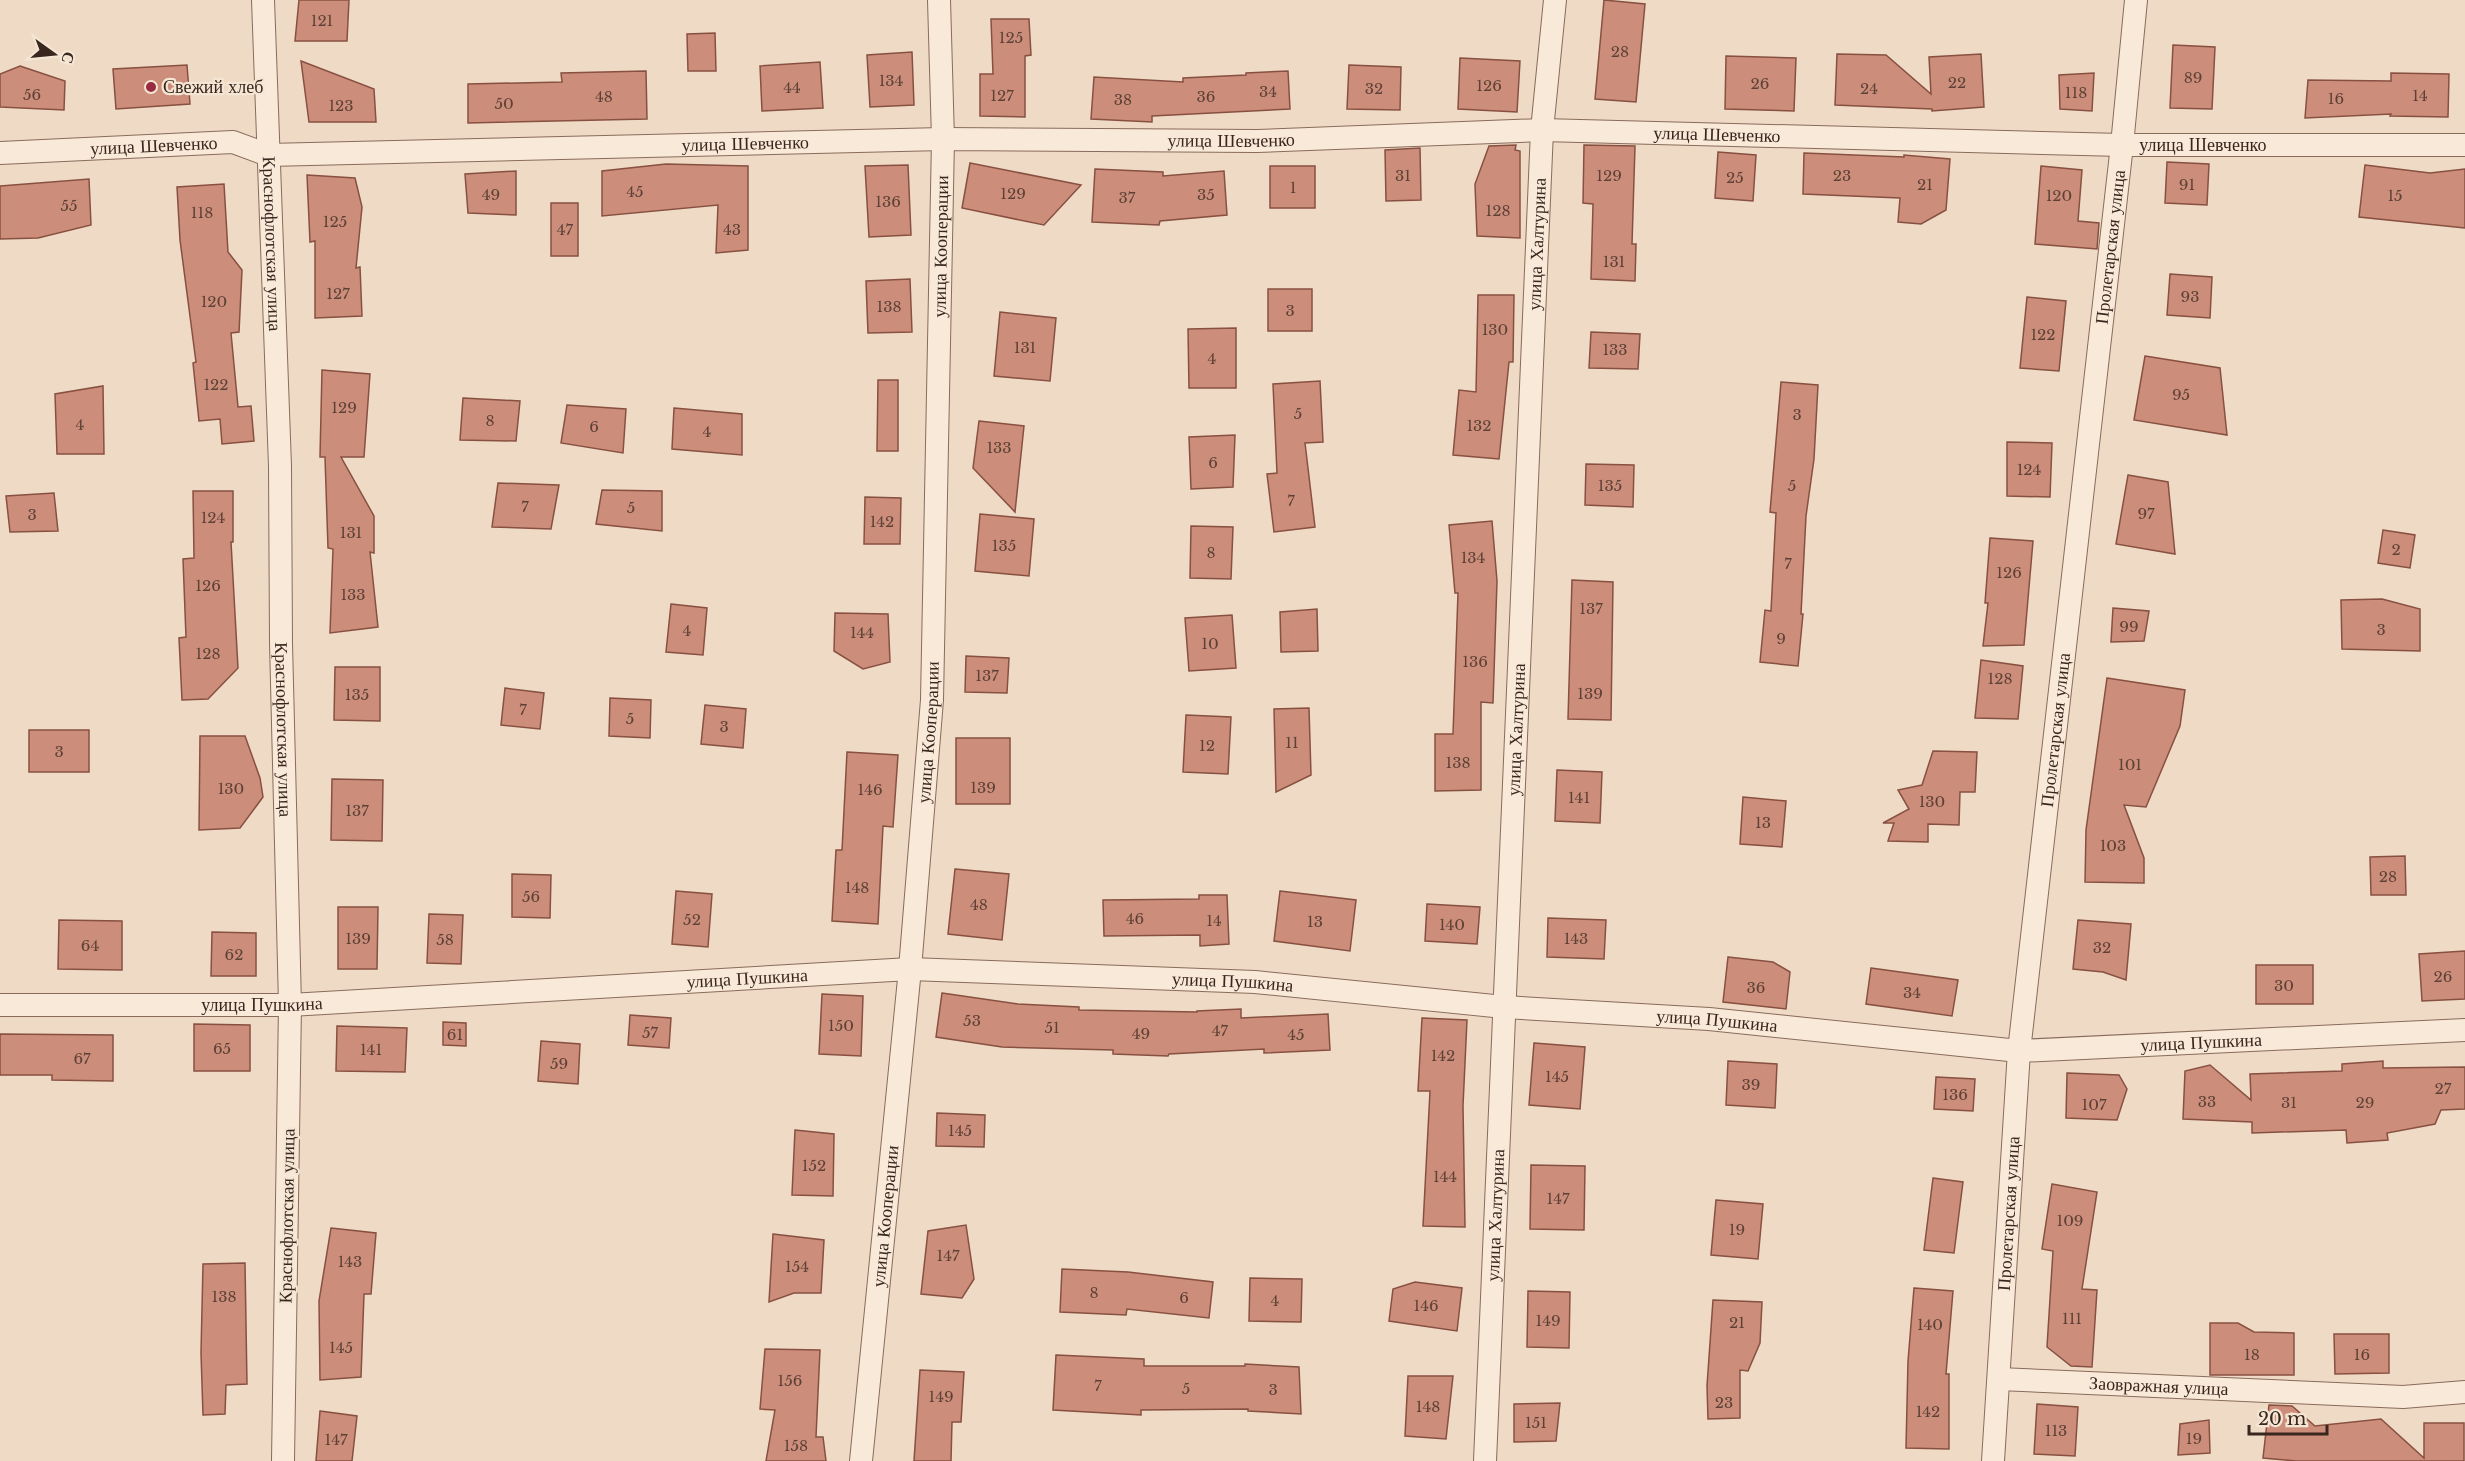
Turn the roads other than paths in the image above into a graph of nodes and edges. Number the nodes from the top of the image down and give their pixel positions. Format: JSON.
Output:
{"nodes":[{"id":1,"x":263,"y":0,"type":"edge"},
{"id":2,"x":939,"y":0,"type":"edge"},
{"id":3,"x":1555,"y":0,"type":"edge"},
{"id":4,"x":2136,"y":0,"type":"edge"},
{"id":5,"x":1542,"y":130,"type":"junction"},
{"id":6,"x":943,"y":139,"type":"junction"},
{"id":7,"x":2122,"y":145,"type":"junction"},
{"id":8,"x":2465,"y":145,"type":"edge"},
{"id":9,"x":0,"y":153,"type":"edge"},
{"id":10,"x":268,"y":155,"type":"junction"},
{"id":11,"x":910,"y":969,"type":"junction"},
{"id":12,"x":0,"y":1005,"type":"edge"},
{"id":13,"x":290,"y":1005,"type":"junction"},
{"id":14,"x":1504,"y":1007,"type":"junction"},
{"id":15,"x":2465,"y":1030,"type":"edge"},
{"id":16,"x":2019,"y":1051,"type":"junction"},
{"id":17,"x":1999,"y":1379,"type":"junction"},
{"id":18,"x":2465,"y":1392,"type":"edge"},
{"id":19,"x":283,"y":1461,"type":"edge"},
{"id":20,"x":861,"y":1461,"type":"edge"},
{"id":21,"x":1485,"y":1461,"type":"edge"},
{"id":22,"x":1993,"y":1461,"type":"edge"}],
"edges":[{"from":1,"to":10,"type":"street","name":"Краснофлотская улица"},
{"from":2,"to":6,"type":"street","name":"улица Кооперации"},
{"from":3,"to":5,"type":"street","name":"улица Халтурина"},
{"from":4,"to":7,"type":"street","name":"Пролетарская улица"},
{"from":5,"to":6,"type":"street","name":"улица Шевченко"},
{"from":5,"to":7,"type":"street","name":"улица Шевченко"},
{"from":5,"to":14,"type":"street","name":"улица Халтурина"},
{"from":6,"to":10,"type":"street","name":"улица Шевченко"},
{"from":6,"to":11,"type":"street","name":"улица Кооперации"},
{"from":7,"to":8,"type":"street","name":"улица Шевченко"},
{"from":7,"to":16,"type":"street","name":"Пролетарская улица"},
{"from":9,"to":10,"type":"street","name":"улица Шевченко"},
{"from":10,"to":13,"type":"street","name":"Краснофлотская улица"},
{"from":11,"to":13,"type":"street","name":"улица Пушкина"},
{"from":11,"to":14,"type":"street","name":"улица Пушкина"},
{"from":11,"to":20,"type":"street","name":"улица Кооперации"},
{"from":12,"to":13,"type":"street","name":"улица Пушкина"},
{"from":13,"to":19,"type":"street","name":"Краснофлотская улица"},
{"from":14,"to":16,"type":"street","name":"улица Пушкина"},
{"from":14,"to":21,"type":"street","name":"улица Халтурина"},
{"from":15,"to":16,"type":"street","name":"улица Пушкина"},
{"from":16,"to":17,"type":"street","name":"Пролетарская улица"},
{"from":17,"to":18,"type":"street","name":"Заовражная улица"},
{"from":17,"to":22,"type":"street","name":"Пролетарская улица"}]}
